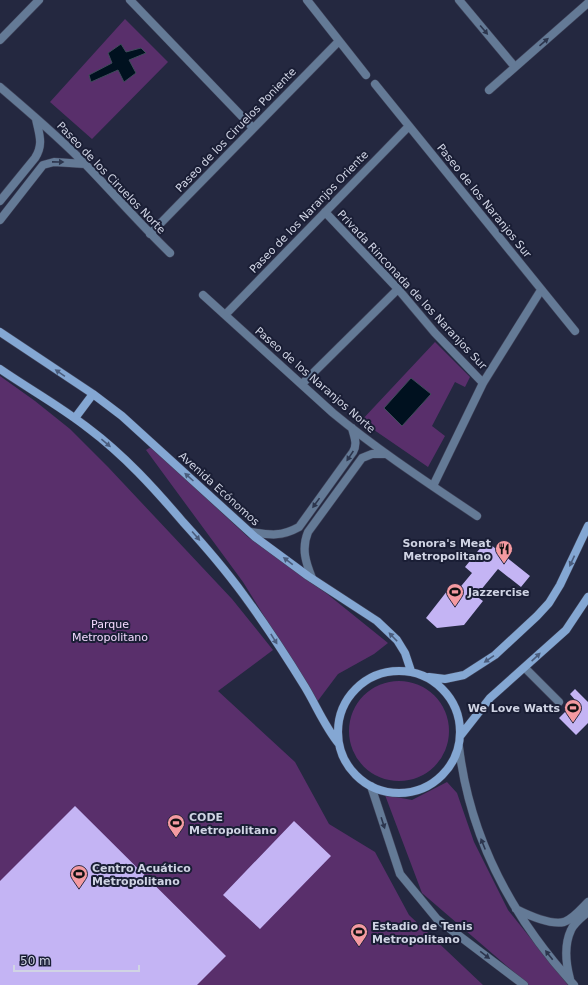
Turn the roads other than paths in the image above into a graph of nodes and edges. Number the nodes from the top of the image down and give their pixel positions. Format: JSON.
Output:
{"nodes":[{"id":1,"x":39,"y":0,"type":"edge"},
{"id":2,"x":130,"y":0,"type":"edge"},
{"id":3,"x":308,"y":0,"type":"edge"},
{"id":4,"x":459,"y":0,"type":"edge"},
{"id":5,"x":588,"y":3,"type":"edge"},
{"id":6,"x":0,"y":40,"type":"edge"},
{"id":7,"x":338,"y":41,"type":"junction"},
{"id":8,"x":515,"y":68,"type":"junction"},
{"id":9,"x":366,"y":75,"type":"dead end"},
{"id":10,"x":375,"y":84,"type":"dead end"},
{"id":11,"x":0,"y":87,"type":"edge"},
{"id":12,"x":489,"y":90,"type":"dead end"},
{"id":13,"x":36,"y":118,"type":"junction"},
{"id":14,"x":408,"y":126,"type":"junction"},
{"id":15,"x":253,"y":128,"type":"junction"},
{"id":16,"x":85,"y":164,"type":"junction"},
{"id":17,"x":0,"y":201,"type":"edge"},
{"id":18,"x":325,"y":212,"type":"junction"},
{"id":19,"x":0,"y":220,"type":"edge"},
{"id":20,"x":150,"y":234,"type":"junction"},
{"id":21,"x":170,"y":253,"type":"dead end"},
{"id":22,"x":398,"y":289,"type":"junction"},
{"id":23,"x":542,"y":290,"type":"junction"},
{"id":24,"x":203,"y":295,"type":"dead end"},
{"id":25,"x":225,"y":314,"type":"junction"},
{"id":26,"x":575,"y":331,"type":"dead end"},
{"id":27,"x":0,"y":332,"type":"edge"},
{"id":28,"x":0,"y":369,"type":"edge"},
{"id":29,"x":483,"y":383,"type":"junction"},
{"id":30,"x":302,"y":384,"type":"junction"},
{"id":31,"x":92,"y":394,"type":"junction"},
{"id":32,"x":75,"y":418,"type":"junction"},
{"id":33,"x":352,"y":428,"type":"junction"},
{"id":34,"x":385,"y":454,"type":"junction"},
{"id":35,"x":433,"y":486,"type":"junction"},
{"id":36,"x":477,"y":516,"type":"dead end"},
{"id":37,"x":588,"y":526,"type":"edge"},
{"id":38,"x":250,"y":532,"type":"junction"},
{"id":39,"x":312,"y":578,"type":"junction"},
{"id":40,"x":588,"y":597,"type":"edge"},
{"id":41,"x":525,"y":668,"type":"junction"},
{"id":42,"x":411,"y":671,"type":"junction"},
{"id":43,"x":427,"y":677,"type":"junction"},
{"id":44,"x":559,"y":702,"type":"dead end"},
{"id":45,"x":461,"y":735,"type":"junction"},
{"id":46,"x":339,"y":744,"type":"junction"},
{"id":47,"x":459,"y":747,"type":"junction"},
{"id":48,"x":371,"y":786,"type":"junction"},
{"id":49,"x":588,"y":902,"type":"edge"},
{"id":50,"x":516,"y":908,"type":"junction"},
{"id":51,"x":588,"y":912,"type":"edge"},
{"id":52,"x":564,"y":922,"type":"junction"},
{"id":53,"x":571,"y":929,"type":"junction"},
{"id":54,"x":573,"y":983,"type":"edge"},
{"id":55,"x":524,"y":985,"type":"edge"}],
"edges":[{"from":1,"to":6,"type":"street"},
{"from":2,"to":15,"type":"street"},
{"from":3,"to":7,"type":"street"},
{"from":4,"to":8,"type":"street","one_way":true},
{"from":8,"to":5,"type":"street","one_way":true},
{"from":7,"to":9,"type":"street"},
{"from":7,"to":15,"type":"street","name":"Paseo de los Ciruelos Poniente"},
{"from":8,"to":12,"type":"street"},
{"from":10,"to":14,"type":"street","name":"Paseo de los Naranjos Sur"},
{"from":11,"to":13,"type":"street","name":"Paseo de los Ciruelos Norte"},
{"from":13,"to":16,"type":"street","name":"Paseo de los Ciruelos Norte"},
{"from":13,"to":17,"type":"street"},
{"from":14,"to":18,"type":"street","name":"Paseo de los Naranjos Oriente"},
{"from":14,"to":23,"type":"street","name":"Paseo de los Naranjos Sur"},
{"from":15,"to":20,"type":"street","name":"Paseo de los Ciruelos Poniente"},
{"from":19,"to":16,"type":"street","one_way":true},
{"from":16,"to":20,"type":"street","name":"Paseo de los Ciruelos Norte"},
{"from":18,"to":22,"type":"street","name":"Privada Rinconada de los Naranjos Sur"},
{"from":18,"to":25,"type":"street","name":"Paseo de los Naranjos Oriente"},
{"from":20,"to":21,"type":"street","name":"Paseo de los Ciruelos Norte"},
{"from":22,"to":29,"type":"street","name":"Privada Rinconada de los Naranjos Sur"},
{"from":22,"to":30,"type":"street"},
{"from":23,"to":26,"type":"street","name":"Paseo de los Naranjos Sur"},
{"from":23,"to":29,"type":"street"},
{"from":24,"to":25,"type":"street","name":"Paseo de los Naranjos Norte"},
{"from":25,"to":30,"type":"street","name":"Paseo de los Naranjos Norte"},
{"from":31,"to":27,"type":"street","name":"Avenida Ecónomos","one_way":true},
{"from":28,"to":32,"type":"street"},
{"from":29,"to":35,"type":"street"},
{"from":30,"to":33,"type":"street","name":"Paseo de los Naranjos Norte"},
{"from":31,"to":32,"type":"street"},
{"from":38,"to":31,"type":"street","name":"Avenida Ecónomos","one_way":true},
{"from":32,"to":46,"type":"street","one_way":true},
{"from":33,"to":34,"type":"street","name":"Paseo de los Naranjos Norte"},
{"from":33,"to":38,"type":"street","one_way":true},
{"from":34,"to":35,"type":"street","name":"Paseo de los Naranjos Norte"},
{"from":34,"to":39,"type":"street"},
{"from":35,"to":36,"type":"street","name":"Paseo de los Naranjos Norte"},
{"from":37,"to":43,"type":"street","one_way":true},
{"from":39,"to":38,"type":"street","name":"Avenida Ecónomos","one_way":true},
{"from":42,"to":39,"type":"street","name":"Avenida Ecónomos","one_way":true},
{"from":41,"to":40,"type":"street","one_way":true},
{"from":41,"to":44,"type":"street"},
{"from":41,"to":45,"type":"street"},
{"from":42,"to":43,"type":"street"},
{"from":42,"to":46,"type":"street"},
{"from":43,"to":45,"type":"street"},
{"from":45,"to":47,"type":"street"},
{"from":46,"to":48,"type":"street"},
{"from":47,"to":48,"type":"street"},
{"from":50,"to":47,"type":"street","one_way":true},
{"from":48,"to":55,"type":"street","one_way":true},
{"from":49,"to":52,"type":"street"},
{"from":50,"to":52,"type":"street"},
{"from":54,"to":50,"type":"street","one_way":true},
{"from":51,"to":53,"type":"street"},
{"from":52,"to":53,"type":"street"},
{"from":53,"to":54,"type":"street"}]}
